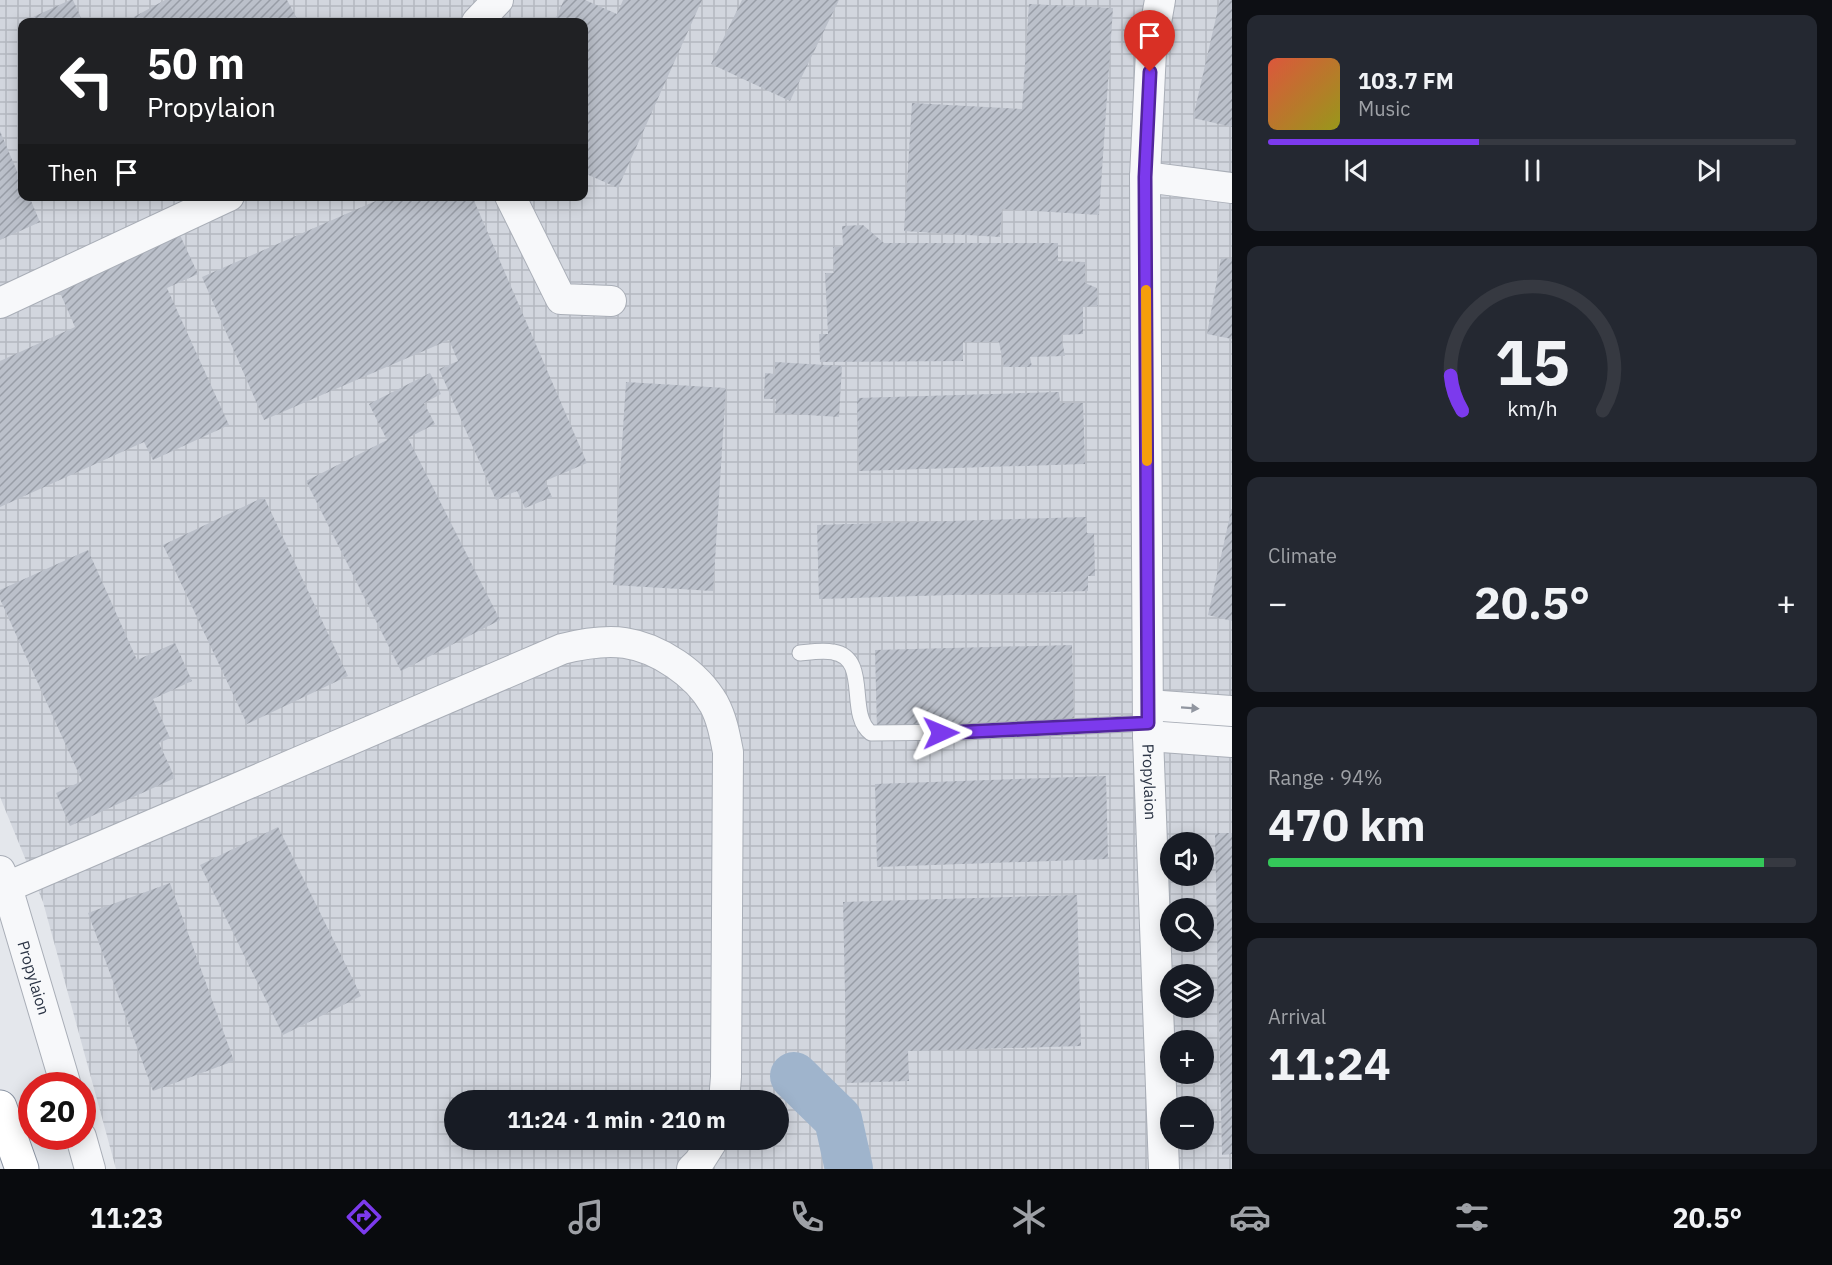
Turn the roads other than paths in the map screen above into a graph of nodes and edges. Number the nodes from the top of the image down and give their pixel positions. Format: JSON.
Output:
{"nodes":[{"id":1,"x":498,"y":0,"type":"edge"},
{"id":2,"x":1160,"y":0,"type":"edge"},
{"id":3,"x":481,"y":18,"type":"edge"},
{"id":4,"x":1145,"y":177,"type":"junction"},
{"id":5,"x":1232,"y":188,"type":"edge"},
{"id":6,"x":220,"y":201,"type":"edge"},
{"id":7,"x":512,"y":201,"type":"edge"},
{"id":8,"x":611,"y":301,"type":"dead end"},
{"id":9,"x":0,"y":303,"type":"edge"},
{"id":10,"x":800,"y":652,"type":"dead end"},
{"id":11,"x":1232,"y":711,"type":"edge"},
{"id":12,"x":1148,"y":722,"type":"junction"},
{"id":13,"x":1232,"y":742,"type":"edge"},
{"id":14,"x":3,"y":879,"type":"edge"},
{"id":15,"x":62,"y":1072,"type":"edge"},
{"id":16,"x":725,"y":1090,"type":"edge"},
{"id":17,"x":0,"y":1107,"type":"edge"},
{"id":18,"x":85,"y":1150,"type":"edge"},
{"id":19,"x":707,"y":1150,"type":"edge"},
{"id":20,"x":22,"y":1169,"type":"edge"},
{"id":21,"x":90,"y":1169,"type":"edge"},
{"id":22,"x":692,"y":1169,"type":"edge"},
{"id":23,"x":1164,"y":1169,"type":"edge"}],
"edges":[{"from":1,"to":3,"type":"street"},
{"from":2,"to":4,"type":"street","name":"Propylaion"},
{"from":4,"to":5,"type":"street"},
{"from":4,"to":12,"type":"street","name":"Propylaion"},
{"from":6,"to":9,"type":"street"},
{"from":7,"to":8,"type":"street"},
{"from":10,"to":12,"type":"lane"},
{"from":12,"to":11,"type":"street","one_way":true},
{"from":12,"to":13,"type":"street"},
{"from":12,"to":23,"type":"street","name":"Propylaion"},
{"from":14,"to":15,"type":"street","name":"Propylaion"},
{"from":14,"to":16,"type":"street"},
{"from":17,"to":20,"type":"highway"},
{"from":18,"to":21,"type":"street"},
{"from":19,"to":22,"type":"street"}]}
